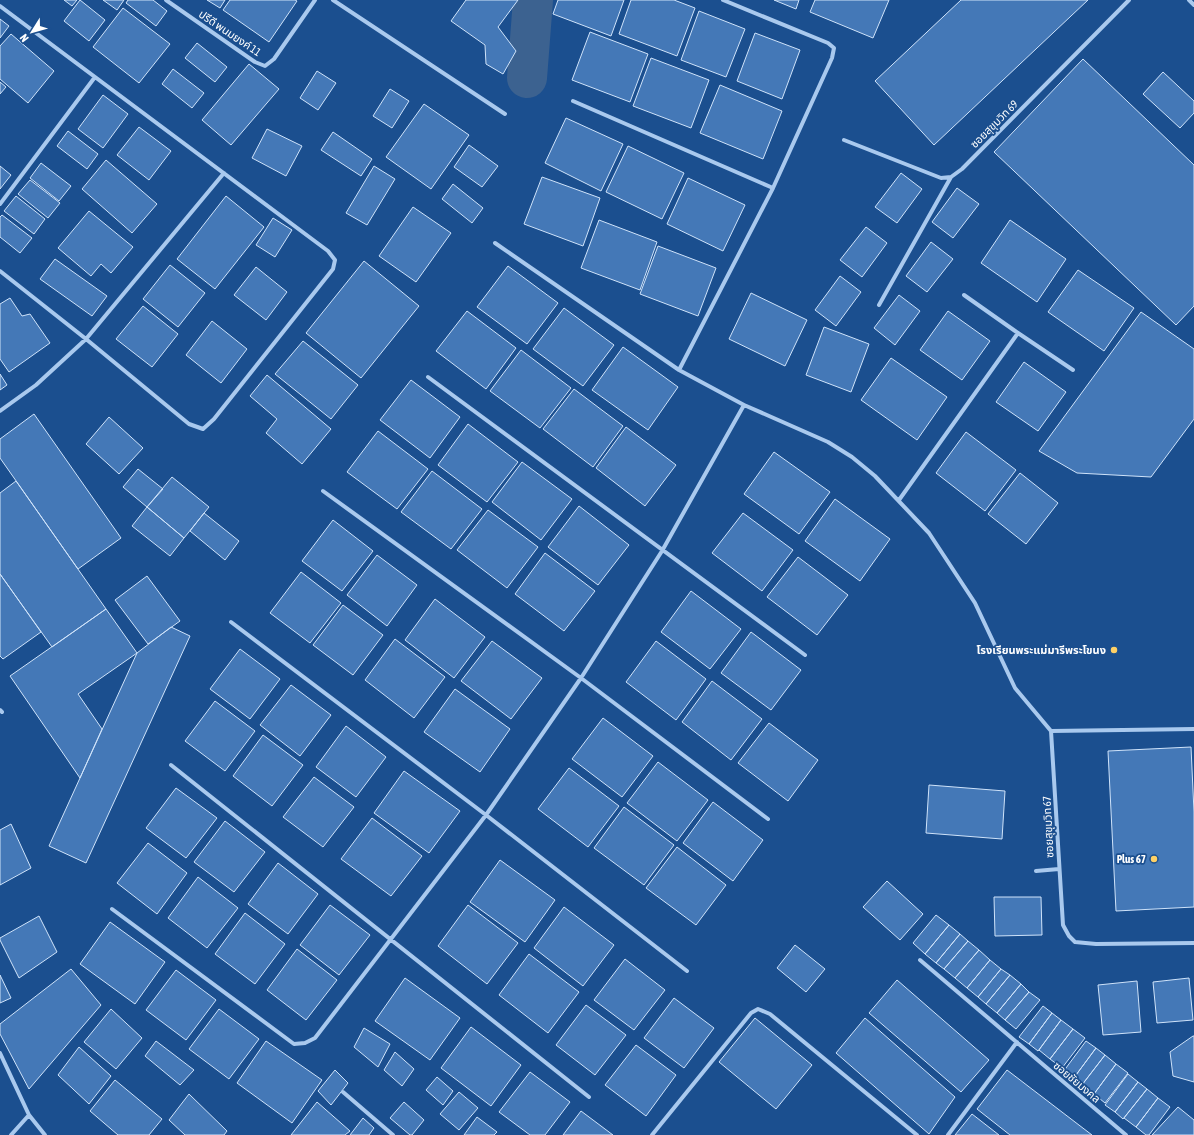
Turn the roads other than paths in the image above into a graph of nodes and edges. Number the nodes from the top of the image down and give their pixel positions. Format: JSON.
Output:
{"nodes":[{"id":1,"x":166,"y":0,"type":"edge"},
{"id":2,"x":315,"y":0,"type":"edge"},
{"id":3,"x":333,"y":0,"type":"edge"},
{"id":4,"x":723,"y":0,"type":"edge"},
{"id":5,"x":1129,"y":0,"type":"edge"},
{"id":6,"x":1189,"y":0,"type":"edge"},
{"id":7,"x":1194,"y":5,"type":"edge"},
{"id":8,"x":0,"y":6,"type":"edge"},
{"id":9,"x":95,"y":77,"type":"junction"},
{"id":10,"x":573,"y":101,"type":"dead end"},
{"id":11,"x":505,"y":114,"type":"dead end"},
{"id":12,"x":844,"y":140,"type":"dead end"},
{"id":13,"x":224,"y":173,"type":"junction"},
{"id":14,"x":951,"y":177,"type":"junction"},
{"id":15,"x":773,"y":188,"type":"junction"},
{"id":16,"x":0,"y":204,"type":"edge"},
{"id":17,"x":495,"y":243,"type":"dead end"},
{"id":18,"x":0,"y":271,"type":"edge"},
{"id":19,"x":964,"y":295,"type":"dead end"},
{"id":20,"x":879,"y":305,"type":"dead end"},
{"id":21,"x":1018,"y":333,"type":"junction"},
{"id":22,"x":86,"y":339,"type":"junction"},
{"id":23,"x":679,"y":370,"type":"junction"},
{"id":24,"x":1073,"y":370,"type":"dead end"},
{"id":25,"x":428,"y":377,"type":"dead end"},
{"id":26,"x":744,"y":405,"type":"junction"},
{"id":27,"x":0,"y":411,"type":"edge"},
{"id":28,"x":323,"y":491,"type":"dead end"},
{"id":29,"x":899,"y":500,"type":"junction"},
{"id":30,"x":662,"y":551,"type":"junction"},
{"id":31,"x":231,"y":622,"type":"dead end"},
{"id":32,"x":805,"y":655,"type":"dead end"},
{"id":33,"x":581,"y":678,"type":"junction"},
{"id":34,"x":1194,"y":728,"type":"edge"},
{"id":35,"x":1051,"y":731,"type":"junction"},
{"id":36,"x":171,"y":765,"type":"dead end"},
{"id":37,"x":486,"y":815,"type":"junction"},
{"id":38,"x":768,"y":819,"type":"dead end"},
{"id":39,"x":1059,"y":869,"type":"junction"},
{"id":40,"x":1036,"y":871,"type":"dead end"},
{"id":41,"x":112,"y":909,"type":"dead end"},
{"id":42,"x":390,"y":939,"type":"junction"},
{"id":43,"x":1194,"y":943,"type":"edge"},
{"id":44,"x":920,"y":960,"type":"dead end"},
{"id":45,"x":686,"y":971,"type":"dead end"},
{"id":46,"x":1017,"y":1042,"type":"junction"},
{"id":47,"x":0,"y":1053,"type":"edge"},
{"id":48,"x":343,"y":1092,"type":"dead end"},
{"id":49,"x":589,"y":1097,"type":"dead end"},
{"id":50,"x":29,"y":1115,"type":"junction"},
{"id":51,"x":11,"y":1135,"type":"edge"},
{"id":52,"x":45,"y":1135,"type":"edge"},
{"id":53,"x":393,"y":1135,"type":"edge"},
{"id":54,"x":652,"y":1135,"type":"edge"},
{"id":55,"x":917,"y":1135,"type":"edge"},
{"id":56,"x":948,"y":1135,"type":"edge"},
{"id":57,"x":1126,"y":1135,"type":"edge"}],
"edges":[{"from":1,"to":2,"type":"street","name":"ปรีดี พนมยงค์ 11"},
{"from":3,"to":11,"type":"street"},
{"from":4,"to":15,"type":"street"},
{"from":5,"to":14,"type":"street","name":"ซอยสุขุมวิท 69"},
{"from":6,"to":7,"type":"street"},
{"from":8,"to":9,"type":"street"},
{"from":9,"to":13,"type":"street"},
{"from":9,"to":16,"type":"street"},
{"from":10,"to":15,"type":"street"},
{"from":12,"to":14,"type":"street"},
{"from":13,"to":22,"type":"street"},
{"from":13,"to":22,"type":"street"},
{"from":14,"to":20,"type":"street"},
{"from":15,"to":23,"type":"street"},
{"from":17,"to":23,"type":"street"},
{"from":18,"to":22,"type":"street"},
{"from":19,"to":21,"type":"street"},
{"from":21,"to":24,"type":"street"},
{"from":21,"to":29,"type":"street"},
{"from":22,"to":27,"type":"street"},
{"from":23,"to":26,"type":"street"},
{"from":25,"to":30,"type":"street"},
{"from":26,"to":29,"type":"street"},
{"from":26,"to":30,"type":"street"},
{"from":28,"to":33,"type":"street"},
{"from":29,"to":35,"type":"street"},
{"from":30,"to":32,"type":"street"},
{"from":30,"to":33,"type":"street"},
{"from":31,"to":37,"type":"street"},
{"from":33,"to":37,"type":"street"},
{"from":33,"to":38,"type":"street"},
{"from":34,"to":35,"type":"street"},
{"from":35,"to":39,"type":"street","name":"ซอยสุขุมวิท 67"},
{"from":36,"to":42,"type":"street"},
{"from":37,"to":42,"type":"street"},
{"from":37,"to":45,"type":"street"},
{"from":39,"to":40,"type":"street"},
{"from":39,"to":43,"type":"street","name":"ซอยสุขุมวิท 67"},
{"from":41,"to":42,"type":"street"},
{"from":42,"to":49,"type":"street"},
{"from":44,"to":46,"type":"street","name":"ซอยชัยมงคล"},
{"from":46,"to":56,"type":"street"},
{"from":46,"to":57,"type":"street","name":"ซอยชัยมงคล"},
{"from":47,"to":50,"type":"street"},
{"from":48,"to":53,"type":"street"},
{"from":50,"to":51,"type":"street"},
{"from":50,"to":52,"type":"street"},
{"from":54,"to":55,"type":"street"}]}
